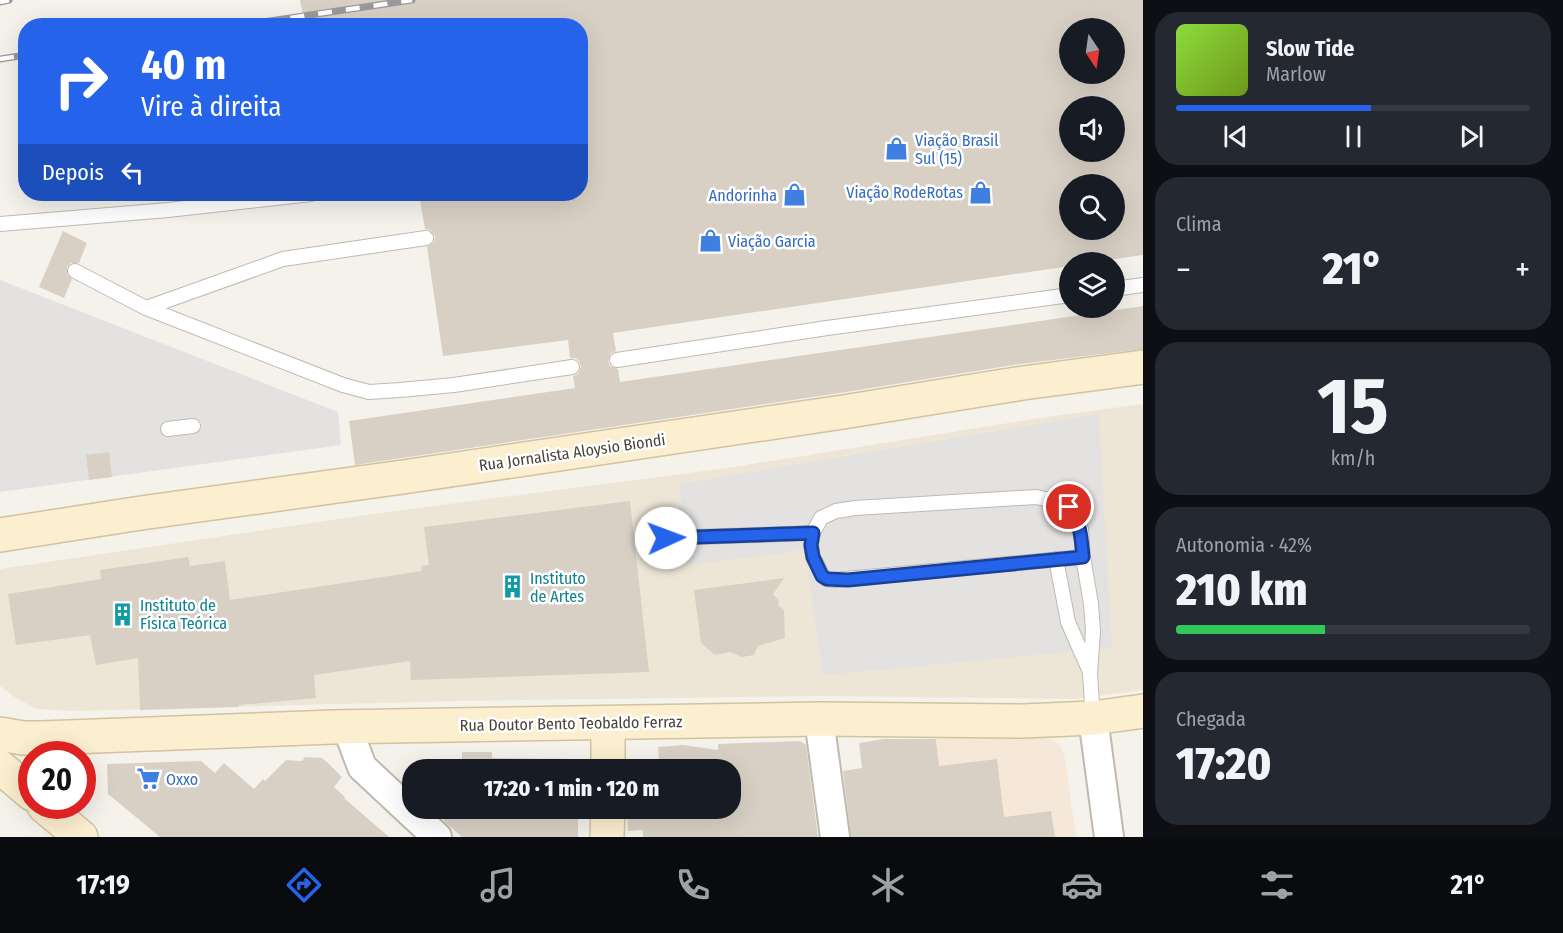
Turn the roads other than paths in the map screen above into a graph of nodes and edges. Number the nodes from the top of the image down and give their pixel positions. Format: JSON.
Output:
{"nodes":[{"id":1,"x":248,"y":201,"type":"edge"},
{"id":2,"x":0,"y":224,"type":"edge"},
{"id":3,"x":426,"y":238,"type":"dead end"},
{"id":4,"x":75,"y":271,"type":"dead end"},
{"id":5,"x":1143,"y":285,"type":"edge"},
{"id":6,"x":1125,"y":287,"type":"edge"},
{"id":7,"x":1059,"y":296,"type":"edge"},
{"id":8,"x":146,"y":308,"type":"junction"},
{"id":9,"x":617,"y":360,"type":"dead end"},
{"id":10,"x":572,"y":367,"type":"dead end"},
{"id":11,"x":1143,"y":367,"type":"edge"},
{"id":12,"x":193,"y":426,"type":"dead end"},
{"id":13,"x":168,"y":429,"type":"dead end"},
{"id":14,"x":813,"y":533,"type":"junction"},
{"id":15,"x":0,"y":535,"type":"edge"},
{"id":16,"x":666,"y":538,"type":"dead end"},
{"id":17,"x":1083,"y":557,"type":"junction"},
{"id":18,"x":1056,"y":559,"type":"junction"},
{"id":19,"x":1090,"y":674,"type":"junction"},
{"id":20,"x":1143,"y":711,"type":"edge"},
{"id":21,"x":1093,"y":718,"type":"junction"},
{"id":22,"x":819,"y":719,"type":"junction"},
{"id":23,"x":608,"y":723,"type":"junction"},
{"id":24,"x":347,"y":727,"type":"junction"},
{"id":25,"x":0,"y":734,"type":"edge"},
{"id":26,"x":46,"y":741,"type":"edge"},
{"id":27,"x":96,"y":745,"type":"edge"},
{"id":28,"x":608,"y":759,"type":"edge"},
{"id":29,"x":0,"y":767,"type":"edge"},
{"id":30,"x":18,"y":782,"type":"edge"},
{"id":31,"x":60,"y":819,"type":"edge"},
{"id":32,"x":83,"y":819,"type":"edge"},
{"id":33,"x":608,"y":819,"type":"edge"},
{"id":34,"x":81,"y":837,"type":"edge"},
{"id":35,"x":91,"y":837,"type":"edge"},
{"id":36,"x":436,"y":837,"type":"edge"},
{"id":37,"x":607,"y":837,"type":"edge"},
{"id":38,"x":835,"y":837,"type":"edge"},
{"id":39,"x":1109,"y":837,"type":"edge"}],
"edges":[{"from":1,"to":2,"type":"lane"},
{"from":3,"to":8,"type":"lane"},
{"from":4,"to":8,"type":"lane"},
{"from":5,"to":6,"type":"lane"},
{"from":7,"to":9,"type":"lane"},
{"from":8,"to":10,"type":"lane"},
{"from":11,"to":15,"type":"street","name":"Rua Jornalista Aloysio Biondi"},
{"from":12,"to":13,"type":"lane"},
{"from":14,"to":16,"type":"lane"},
{"from":14,"to":17,"type":"lane"},
{"from":14,"to":18,"type":"lane"},
{"from":17,"to":18,"type":"lane"},
{"from":17,"to":19,"type":"lane"},
{"from":18,"to":19,"type":"lane"},
{"from":19,"to":21,"type":"lane"},
{"from":20,"to":21,"type":"street","name":"Rua Doutor Bento Teobaldo Ferraz"},
{"from":21,"to":22,"type":"street","name":"Rua Doutor Bento Teobaldo Ferraz"},
{"from":21,"to":39,"type":"street"},
{"from":22,"to":23,"type":"street","name":"Rua Doutor Bento Teobaldo Ferraz"},
{"from":22,"to":38,"type":"street"},
{"from":23,"to":24,"type":"street","name":"Rua Doutor Bento Teobaldo Ferraz"},
{"from":23,"to":28,"type":"street"},
{"from":24,"to":27,"type":"street","name":"Rua Doutor Bento Teobaldo Ferraz"},
{"from":24,"to":36,"type":"street"},
{"from":25,"to":26,"type":"street","name":"Rua Doutor Bento Teobaldo Ferraz"},
{"from":29,"to":30,"type":"street"},
{"from":31,"to":34,"type":"street"},
{"from":32,"to":35,"type":"street"},
{"from":33,"to":37,"type":"street"}]}
